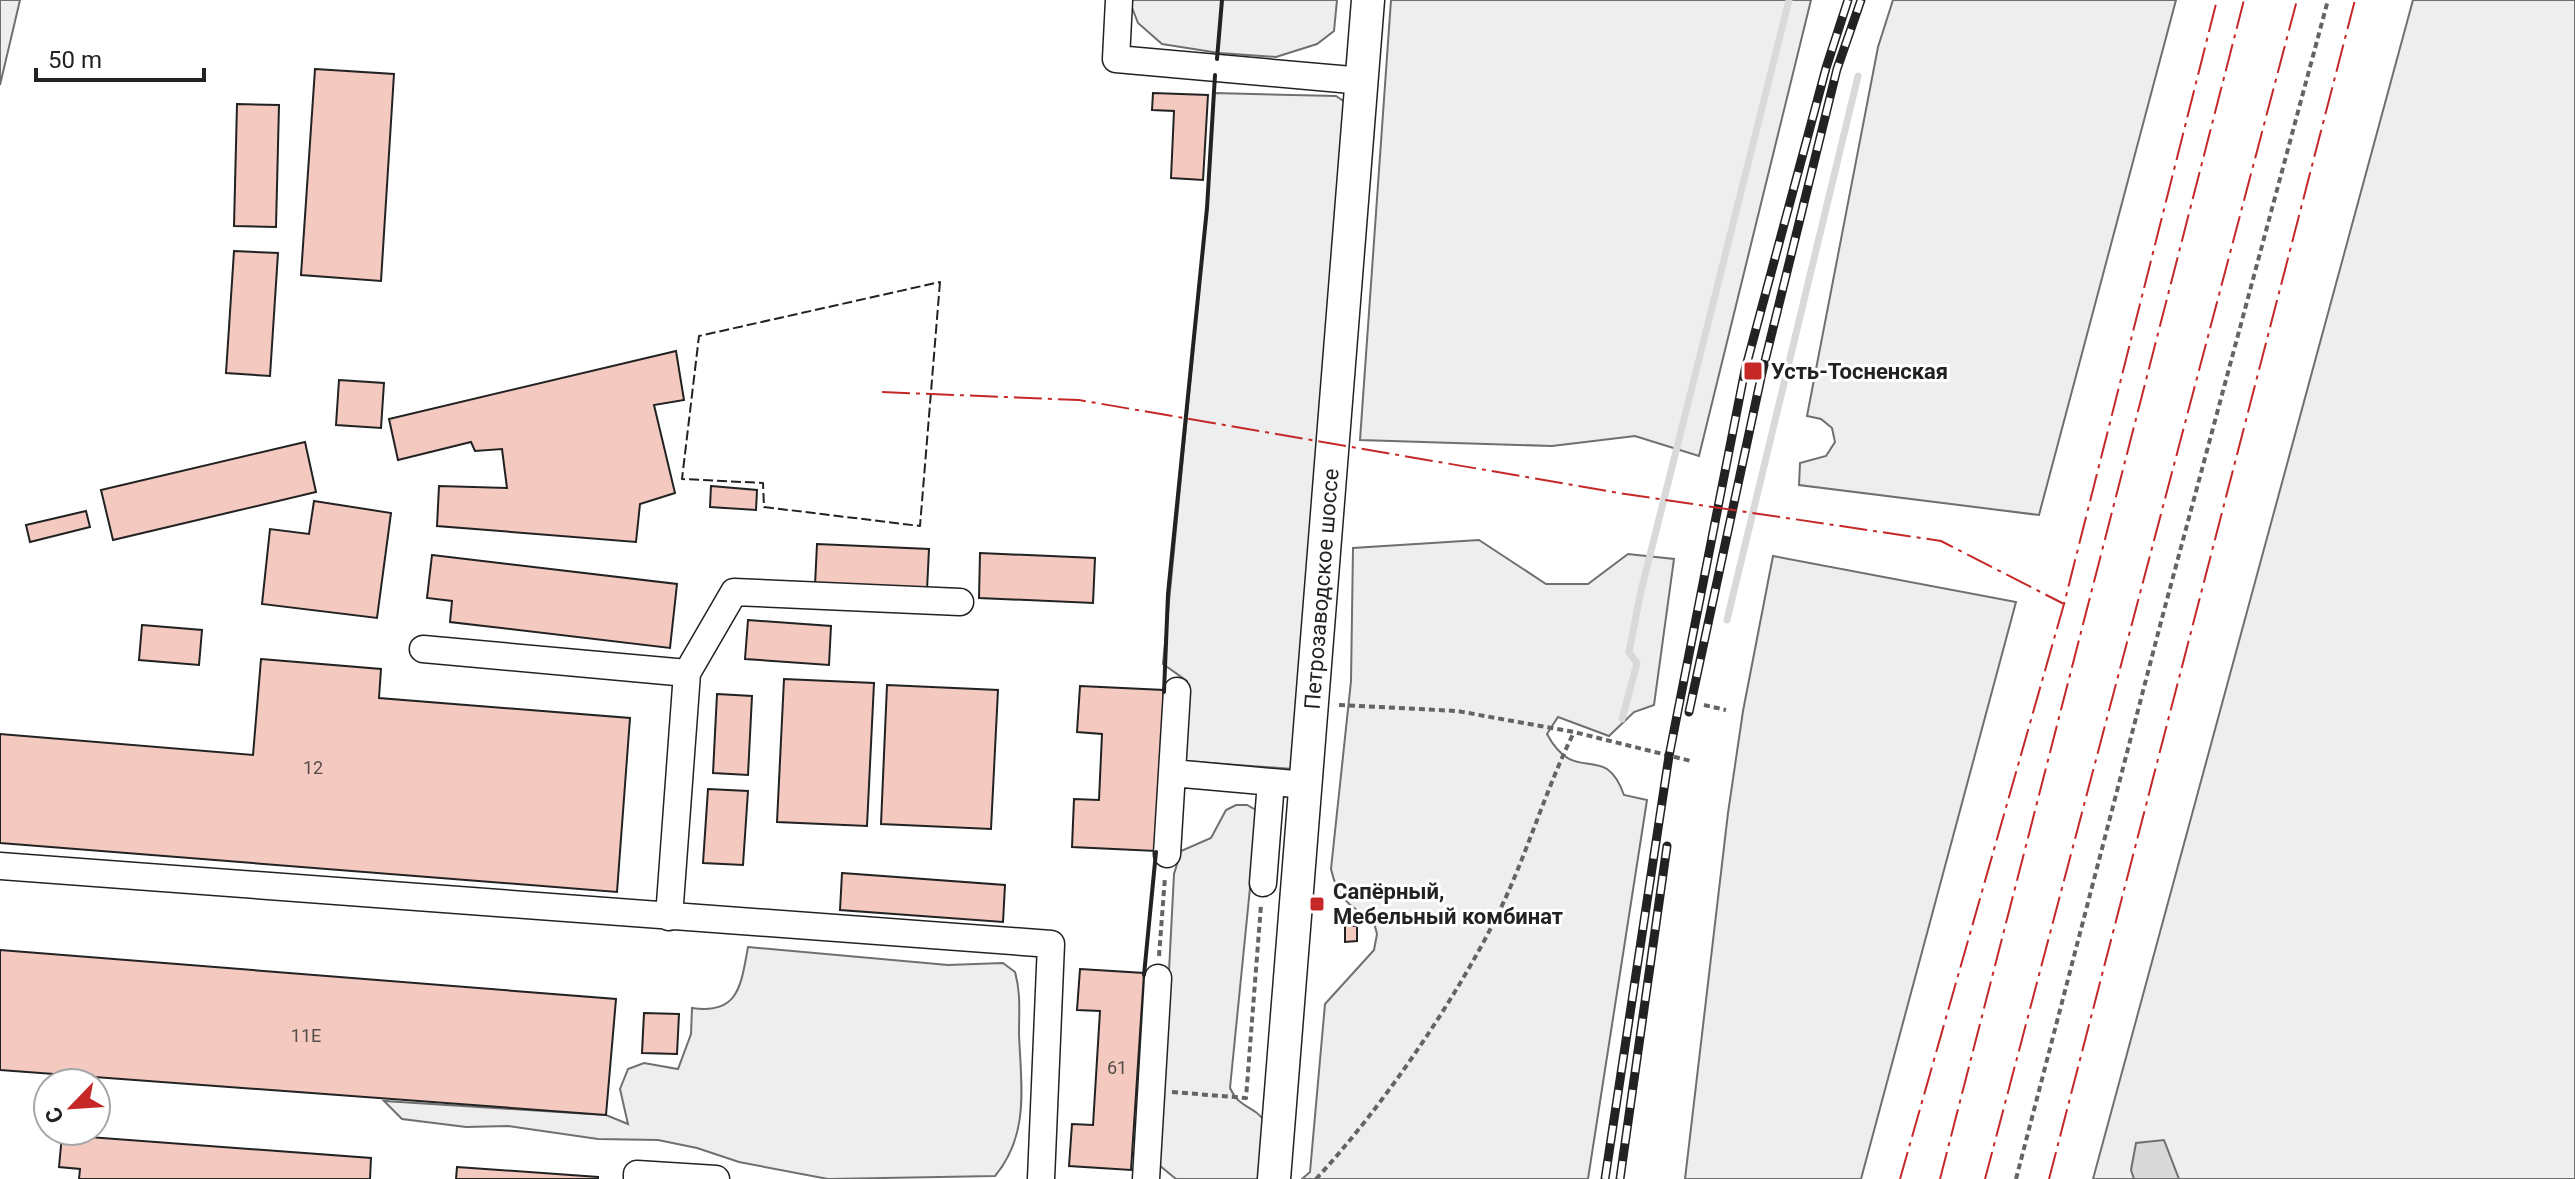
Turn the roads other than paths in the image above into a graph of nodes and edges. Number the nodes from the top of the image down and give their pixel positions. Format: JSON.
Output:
{"nodes":[{"id":1,"x":1119,"y":0,"type":"edge"},
{"id":2,"x":1368,"y":0,"type":"edge"},
{"id":3,"x":1363,"y":81,"type":"junction"},
{"id":4,"x":960,"y":602,"type":"dead end"},
{"id":5,"x":423,"y":649,"type":"dead end"},
{"id":6,"x":687,"y":673,"type":"junction"},
{"id":7,"x":1177,"y":691,"type":"dead end"},
{"id":8,"x":1172,"y":773,"type":"junction"},
{"id":9,"x":1271,"y":782,"type":"junction"},
{"id":10,"x":1306,"y":785,"type":"junction"},
{"id":11,"x":1167,"y":854,"type":"road end"},
{"id":12,"x":0,"y":866,"type":"edge"},
{"id":13,"x":1263,"y":883,"type":"road end"},
{"id":14,"x":669,"y":917,"type":"junction"},
{"id":15,"x":1158,"y":978,"type":"road end"},
{"id":16,"x":637,"y":1179,"type":"edge"},
{"id":17,"x":716,"y":1179,"type":"edge"},
{"id":18,"x":1041,"y":1179,"type":"edge"},
{"id":19,"x":1146,"y":1179,"type":"edge"},
{"id":20,"x":1274,"y":1179,"type":"edge"}],
"edges":[{"from":1,"to":3,"type":"lane"},
{"from":2,"to":3,"type":"main road","name":"Петрозаводское шоссе"},
{"from":3,"to":10,"type":"main road","name":"Петрозаводское шоссе"},
{"from":4,"to":6,"type":"lane"},
{"from":5,"to":6,"type":"lane"},
{"from":6,"to":14,"type":"lane"},
{"from":7,"to":8,"type":"lane"},
{"from":8,"to":9,"type":"lane"},
{"from":8,"to":11,"type":"lane"},
{"from":9,"to":10,"type":"lane"},
{"from":9,"to":13,"type":"lane"},
{"from":10,"to":20,"type":"main road","name":"Петрозаводское шоссе"},
{"from":12,"to":14,"type":"lane"},
{"from":14,"to":18,"type":"lane"},
{"from":15,"to":19,"type":"lane"},
{"from":16,"to":17,"type":"lane"}]}
